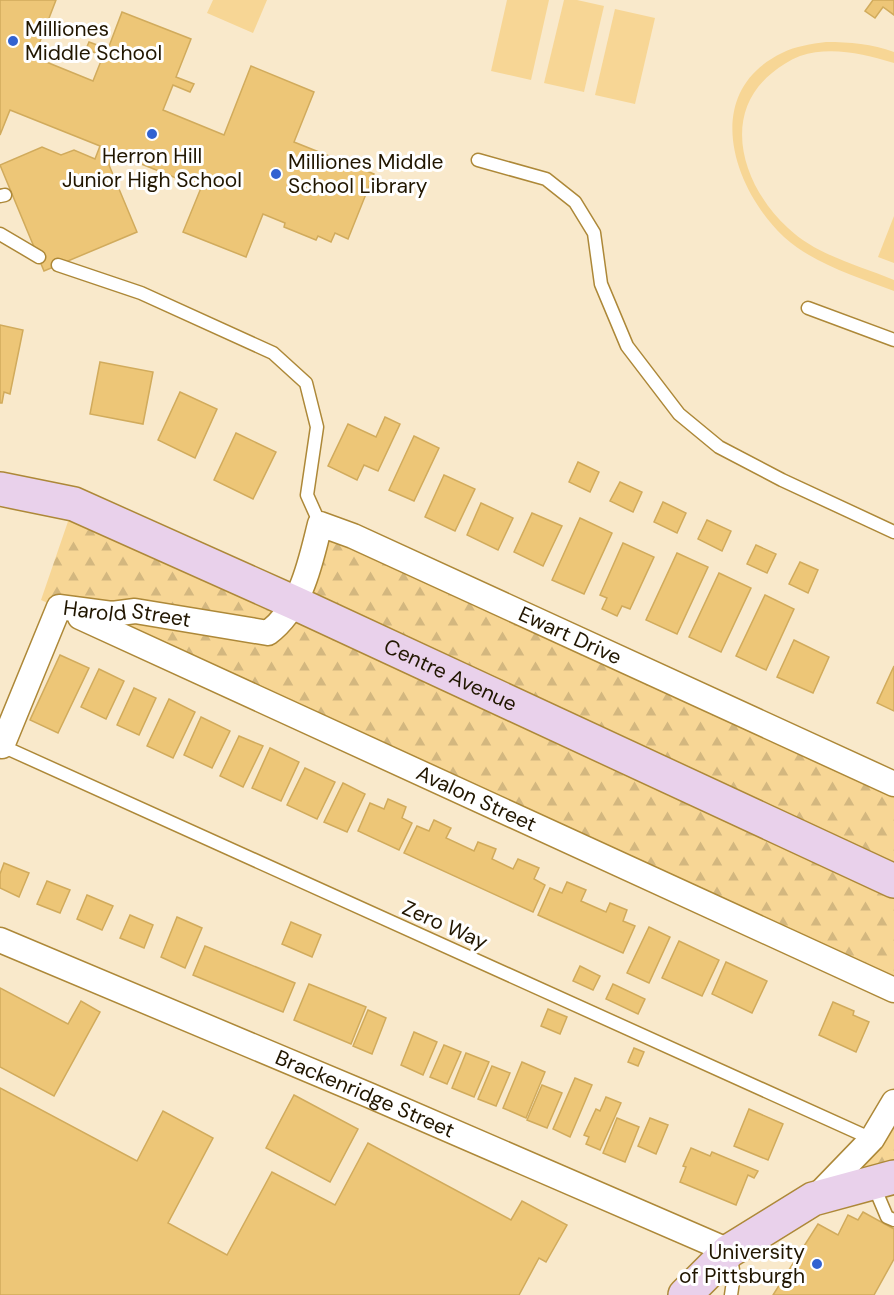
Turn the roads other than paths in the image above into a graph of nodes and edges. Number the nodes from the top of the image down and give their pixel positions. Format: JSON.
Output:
{"nodes":[{"id":1,"x":478,"y":160,"type":"dead end"},
{"id":2,"x":0,"y":234,"type":"edge"},
{"id":3,"x":39,"y":257,"type":"dead end"},
{"id":4,"x":58,"y":265,"type":"dead end"},
{"id":5,"x":808,"y":308,"type":"dead end"},
{"id":6,"x":894,"y":340,"type":"edge"},
{"id":7,"x":0,"y":489,"type":"edge"},
{"id":8,"x":320,"y":524,"type":"junction"},
{"id":9,"x":894,"y":532,"type":"edge"},
{"id":10,"x":295,"y":603,"type":"junction"},
{"id":11,"x":59,"y":607,"type":"junction"},
{"id":12,"x":2,"y":746,"type":"joint"},
{"id":13,"x":894,"y":784,"type":"edge"},
{"id":14,"x":894,"y":881,"type":"edge"},
{"id":15,"x":0,"y":940,"type":"edge"},
{"id":16,"x":894,"y":990,"type":"edge"},
{"id":17,"x":894,"y":1102,"type":"edge"},
{"id":18,"x":872,"y":1139,"type":"junction"},
{"id":19,"x":883,"y":1180,"type":"edge"},
{"id":20,"x":813,"y":1199,"type":"junction"},
{"id":21,"x":894,"y":1220,"type":"edge"},
{"id":22,"x":729,"y":1251,"type":"junction"},
{"id":23,"x":685,"y":1295,"type":"edge"},
{"id":24,"x":731,"y":1295,"type":"edge"}],
"edges":[{"from":1,"to":9,"type":"lane"},
{"from":2,"to":3,"type":"lane"},
{"from":4,"to":8,"type":"lane"},
{"from":5,"to":6,"type":"lane"},
{"from":7,"to":10,"type":"main road","name":"Centre Avenue"},
{"from":8,"to":10,"type":"street"},
{"from":8,"to":13,"type":"street","name":"Ewart Drive"},
{"from":10,"to":11,"type":"street","name":"Harold Street"},
{"from":10,"to":14,"type":"main road","name":"Centre Avenue"},
{"from":11,"to":12,"type":"street","name":"Harold Street"},
{"from":11,"to":16,"type":"street","name":"Avalon Street"},
{"from":12,"to":18,"type":"lane","name":"Zero Way"},
{"from":15,"to":22,"type":"street","name":"Brackenridge Street"},
{"from":17,"to":18,"type":"street"},
{"from":18,"to":20,"type":"street"},
{"from":19,"to":20,"type":"main road"},
{"from":19,"to":21,"type":"lane"},
{"from":20,"to":22,"type":"main road"},
{"from":22,"to":23,"type":"main road"},
{"from":22,"to":24,"type":"lane"}]}
